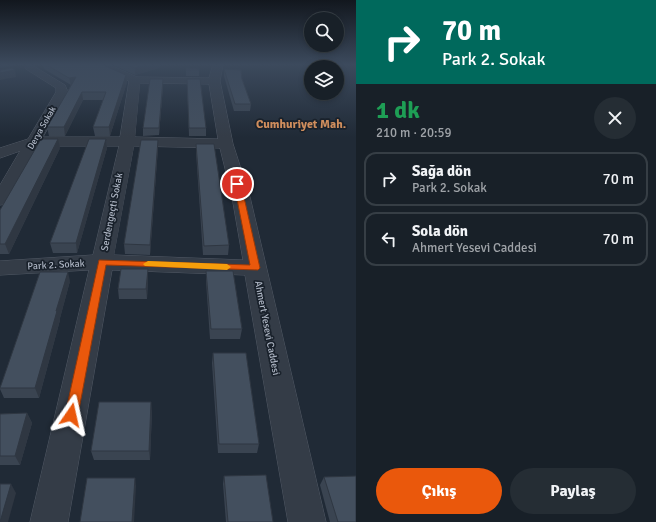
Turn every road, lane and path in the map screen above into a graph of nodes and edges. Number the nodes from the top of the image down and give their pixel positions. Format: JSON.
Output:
{"nodes":[{"id":1,"x":61,"y":88,"type":"edge"},
{"id":2,"x":134,"y":88,"type":"edge"},
{"id":3,"x":218,"y":88,"type":"edge"},
{"id":4,"x":127,"y":141,"type":"junction"},
{"id":5,"x":33,"y":142,"type":"junction"},
{"id":6,"x":226,"y":144,"type":"junction"},
{"id":7,"x":0,"y":153,"type":"edge"},
{"id":8,"x":1,"y":195,"type":"edge"},
{"id":9,"x":102,"y":262,"type":"junction"},
{"id":10,"x":0,"y":268,"type":"edge"},
{"id":11,"x":255,"y":268,"type":"junction"},
{"id":12,"x":49,"y":522,"type":"edge"},
{"id":13,"x":307,"y":522,"type":"edge"}],
"edges":[{"from":1,"to":5,"type":"street","name":"Derya Sokak"},
{"from":2,"to":4,"type":"street","name":"Serdengeçti Sokak"},
{"from":3,"to":6,"type":"street","name":"Ahmert Yesevi Caddesi"},
{"from":4,"to":5,"type":"street"},
{"from":4,"to":6,"type":"street"},
{"from":4,"to":9,"type":"street","name":"Serdengeçti Sokak"},
{"from":5,"to":7,"type":"street"},
{"from":5,"to":8,"type":"street","name":"Derya Sokak"},
{"from":6,"to":11,"type":"street","name":"Ahmert Yesevi Caddesi"},
{"from":9,"to":10,"type":"street","name":"Park 2. Sokak"},
{"from":9,"to":11,"type":"street","name":"Park 2. Sokak"},
{"from":9,"to":12,"type":"street","name":"Serdengeçti Sokak"},
{"from":11,"to":13,"type":"street","name":"Ahmert Yesevi Caddesi"}]}
